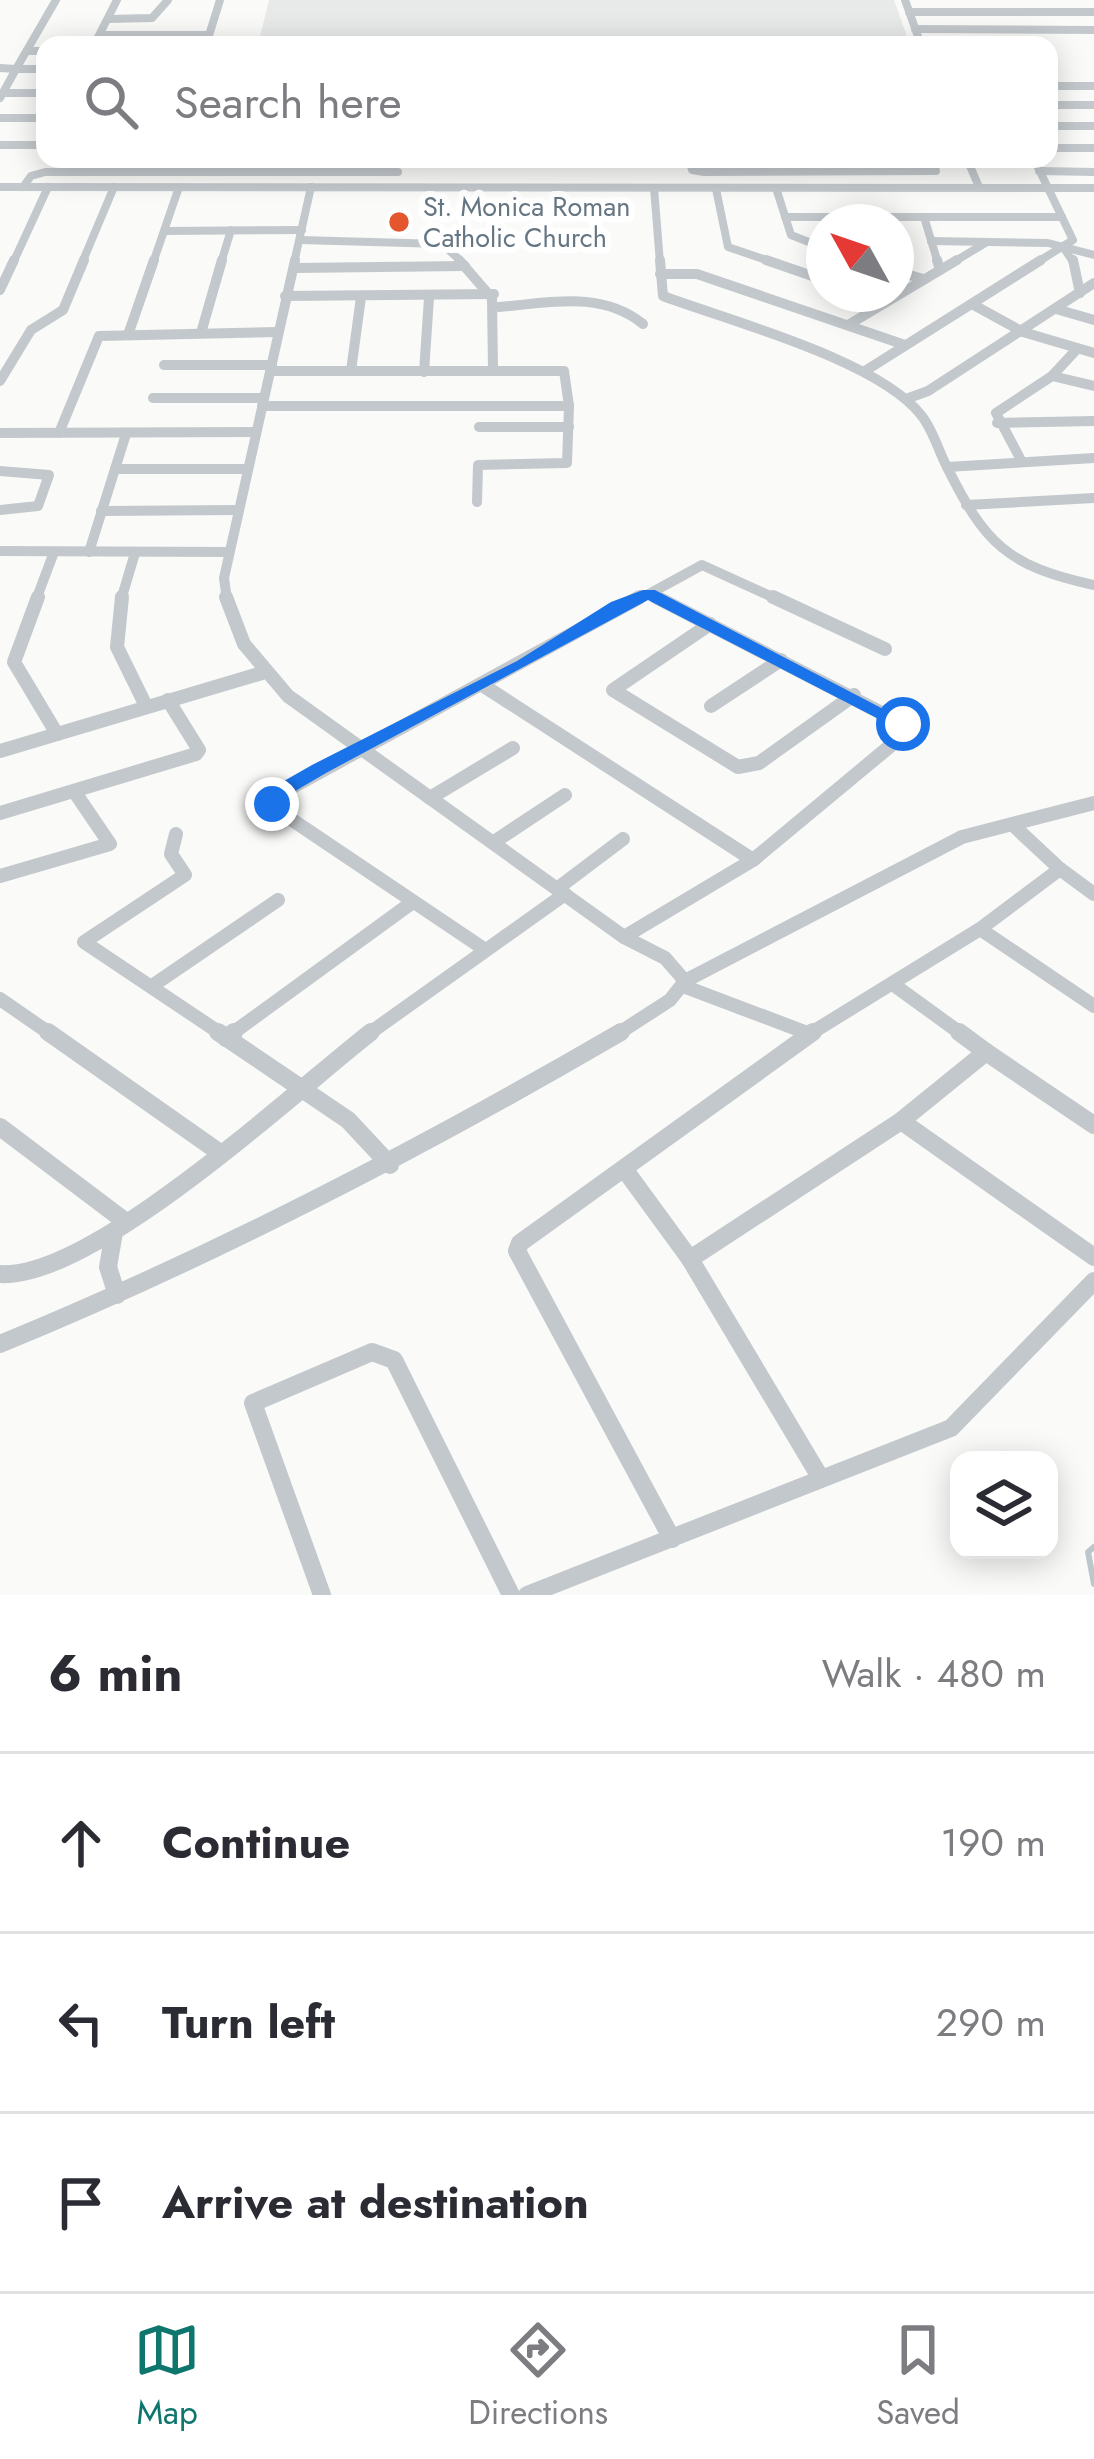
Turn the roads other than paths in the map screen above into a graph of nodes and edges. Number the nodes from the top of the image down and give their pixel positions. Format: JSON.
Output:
{"nodes":[{"id":1,"x":56,"y":0,"type":"edge"},
{"id":2,"x":117,"y":0,"type":"edge"},
{"id":3,"x":168,"y":0,"type":"edge"},
{"id":4,"x":220,"y":0,"type":"edge"},
{"id":5,"x":905,"y":0,"type":"edge"},
{"id":6,"x":1013,"y":0,"type":"edge"},
{"id":7,"x":1084,"y":0,"type":"edge"},
{"id":8,"x":1017,"y":11,"type":"junction"},
{"id":9,"x":909,"y":12,"type":"junction"},
{"id":10,"x":1093,"y":12,"type":"edge"},
{"id":11,"x":107,"y":19,"type":"junction"},
{"id":12,"x":916,"y":29,"type":"junction"},
{"id":13,"x":976,"y":29,"type":"junction"},
{"id":14,"x":1094,"y":31,"type":"edge"},
{"id":15,"x":101,"y":35,"type":"joint"},
{"id":16,"x":122,"y":36,"type":"edge"},
{"id":17,"x":208,"y":36,"type":"edge"},
{"id":18,"x":918,"y":36,"type":"edge"},
{"id":19,"x":979,"y":36,"type":"edge"},
{"id":20,"x":27,"y":51,"type":"junction"},
{"id":21,"x":36,"y":51,"type":"edge"},
{"id":22,"x":0,"y":68,"type":"edge"},
{"id":23,"x":16,"y":69,"type":"junction"},
{"id":24,"x":36,"y":69,"type":"edge"},
{"id":25,"x":1058,"y":86,"type":"edge"},
{"id":26,"x":1094,"y":86,"type":"edge"},
{"id":27,"x":36,"y":93,"type":"edge"},
{"id":28,"x":2,"y":95,"type":"edge"},
{"id":29,"x":1058,"y":105,"type":"edge"},
{"id":30,"x":1094,"y":105,"type":"edge"},
{"id":31,"x":0,"y":118,"type":"edge"},
{"id":32,"x":36,"y":118,"type":"edge"},
{"id":33,"x":1058,"y":126,"type":"edge"},
{"id":34,"x":1094,"y":126,"type":"edge"},
{"id":35,"x":0,"y":145,"type":"edge"},
{"id":36,"x":36,"y":145,"type":"edge"},
{"id":37,"x":1058,"y":148,"type":"edge"},
{"id":38,"x":1094,"y":148,"type":"edge"},
{"id":39,"x":179,"y":168,"type":"edge"},
{"id":40,"x":399,"y":168,"type":"edge"},
{"id":41,"x":691,"y":168,"type":"edge"},
{"id":42,"x":935,"y":168,"type":"edge"},
{"id":43,"x":971,"y":168,"type":"edge"},
{"id":44,"x":1038,"y":168,"type":"edge"},
{"id":45,"x":178,"y":171,"type":"junction"},
{"id":46,"x":1039,"y":171,"type":"junction"},
{"id":47,"x":398,"y":172,"type":"junction"},
{"id":48,"x":1094,"y":172,"type":"edge"},
{"id":49,"x":0,"y":187,"type":"edge"},
{"id":50,"x":48,"y":187,"type":"junction"},
{"id":51,"x":115,"y":187,"type":"junction"},
{"id":52,"x":179,"y":187,"type":"junction"},
{"id":53,"x":311,"y":187,"type":"junction"},
{"id":54,"x":395,"y":187,"type":"junction"},
{"id":55,"x":980,"y":187,"type":"junction"},
{"id":56,"x":23,"y":188,"type":"junction"},
{"id":57,"x":653,"y":188,"type":"junction"},
{"id":58,"x":776,"y":188,"type":"junction"},
{"id":59,"x":1047,"y":188,"type":"junction"},
{"id":60,"x":1094,"y":188,"type":"edge"},
{"id":61,"x":716,"y":189,"type":"junction"},
{"id":62,"x":785,"y":217,"type":"junction"},
{"id":63,"x":924,"y":217,"type":"junction"},
{"id":64,"x":1062,"y":217,"type":"junction"},
{"id":65,"x":231,"y":230,"type":"junction"},
{"id":66,"x":166,"y":231,"type":"junction"},
{"id":67,"x":301,"y":235,"type":"junction"},
{"id":68,"x":806,"y":241,"type":"edge"},
{"id":69,"x":931,"y":241,"type":"junction"},
{"id":70,"x":988,"y":242,"type":"junction"},
{"id":71,"x":1063,"y":247,"type":"junction"},
{"id":72,"x":1094,"y":255,"type":"edge"},
{"id":73,"x":465,"y":266,"type":"junction"},
{"id":74,"x":294,"y":268,"type":"junction"},
{"id":75,"x":940,"y":269,"type":"junction"},
{"id":76,"x":660,"y":274,"type":"junction"},
{"id":77,"x":806,"y":274,"type":"edge"},
{"id":78,"x":914,"y":277,"type":"edge"},
{"id":79,"x":922,"y":279,"type":"junction"},
{"id":80,"x":1094,"y":283,"type":"edge"},
{"id":81,"x":914,"y":284,"type":"edge"},
{"id":82,"x":0,"y":290,"type":"edge"},
{"id":83,"x":1080,"y":292,"type":"junction"},
{"id":84,"x":494,"y":295,"type":"junction"},
{"id":85,"x":286,"y":296,"type":"junction"},
{"id":86,"x":361,"y":298,"type":"junction"},
{"id":87,"x":429,"y":298,"type":"junction"},
{"id":88,"x":972,"y":304,"type":"junction"},
{"id":89,"x":499,"y":307,"type":"junction"},
{"id":90,"x":1056,"y":309,"type":"junction"},
{"id":91,"x":869,"y":312,"type":"edge"},
{"id":92,"x":1094,"y":320,"type":"edge"},
{"id":93,"x":643,"y":324,"type":"dead end"},
{"id":94,"x":848,"y":325,"type":"junction"},
{"id":95,"x":129,"y":332,"type":"junction"},
{"id":96,"x":278,"y":332,"type":"junction"},
{"id":97,"x":1023,"y":332,"type":"junction"},
{"id":98,"x":201,"y":333,"type":"junction"},
{"id":99,"x":904,"y":345,"type":"junction"},
{"id":100,"x":1077,"y":349,"type":"junction"},
{"id":101,"x":1094,"y":353,"type":"edge"},
{"id":102,"x":164,"y":364,"type":"dead end"},
{"id":103,"x":271,"y":368,"type":"junction"},
{"id":104,"x":493,"y":370,"type":"junction"},
{"id":105,"x":351,"y":371,"type":"junction"},
{"id":106,"x":865,"y":371,"type":"junction"},
{"id":107,"x":424,"y":372,"type":"junction"},
{"id":108,"x":1052,"y":376,"type":"junction"},
{"id":109,"x":0,"y":381,"type":"edge"},
{"id":110,"x":1094,"y":386,"type":"edge"},
{"id":111,"x":153,"y":398,"type":"dead end"},
{"id":112,"x":906,"y":400,"type":"junction"},
{"id":113,"x":263,"y":402,"type":"junction"},
{"id":114,"x":569,"y":406,"type":"junction"},
{"id":115,"x":1094,"y":421,"type":"edge"},
{"id":116,"x":998,"y":423,"type":"junction"},
{"id":117,"x":479,"y":427,"type":"dead end"},
{"id":118,"x":569,"y":427,"type":"junction"},
{"id":119,"x":254,"y":432,"type":"junction"},
{"id":120,"x":0,"y":433,"type":"edge"},
{"id":121,"x":59,"y":433,"type":"junction"},
{"id":122,"x":126,"y":434,"type":"junction"},
{"id":123,"x":1094,"y":458,"type":"edge"},
{"id":124,"x":1022,"y":463,"type":"junction"},
{"id":125,"x":947,"y":467,"type":"junction"},
{"id":126,"x":115,"y":469,"type":"junction"},
{"id":127,"x":246,"y":470,"type":"junction"},
{"id":128,"x":0,"y":471,"type":"edge"},
{"id":129,"x":1094,"y":498,"type":"edge"},
{"id":130,"x":477,"y":502,"type":"dead end"},
{"id":131,"x":966,"y":505,"type":"junction"},
{"id":132,"x":0,"y":510,"type":"edge"},
{"id":133,"x":236,"y":510,"type":"junction"},
{"id":134,"x":101,"y":511,"type":"junction"},
{"id":135,"x":0,"y":551,"type":"edge"},
{"id":136,"x":228,"y":551,"type":"junction"},
{"id":137,"x":54,"y":552,"type":"junction"},
{"id":138,"x":89,"y":552,"type":"junction"},
{"id":139,"x":135,"y":553,"type":"junction"},
{"id":140,"x":1094,"y":585,"type":"edge"},
{"id":141,"x":649,"y":594,"type":"junction"},
{"id":142,"x":710,"y":624,"type":"junction"},
{"id":143,"x":884,"y":649,"type":"dead end"},
{"id":144,"x":782,"y":660,"type":"junction"},
{"id":145,"x":262,"y":673,"type":"junction"},
{"id":146,"x":484,"y":686,"type":"junction"},
{"id":147,"x":854,"y":695,"type":"junction"},
{"id":148,"x":168,"y":700,"type":"junction"},
{"id":149,"x":146,"y":706,"type":"junction"},
{"id":150,"x":710,"y":706,"type":"dead end"},
{"id":151,"x":57,"y":734,"type":"junction"},
{"id":152,"x":360,"y":748,"type":"junction"},
{"id":153,"x":513,"y":748,"type":"dead end"},
{"id":154,"x":0,"y":751,"type":"edge"},
{"id":155,"x":76,"y":794,"type":"junction"},
{"id":156,"x":565,"y":795,"type":"dead end"},
{"id":157,"x":430,"y":799,"type":"junction"},
{"id":158,"x":1094,"y":802,"type":"edge"},
{"id":159,"x":0,"y":813,"type":"edge"},
{"id":160,"x":1014,"y":826,"type":"junction"},
{"id":161,"x":176,"y":834,"type":"dead end"},
{"id":162,"x":623,"y":839,"type":"dead end"},
{"id":163,"x":494,"y":842,"type":"junction"},
{"id":164,"x":753,"y":860,"type":"junction"},
{"id":165,"x":1060,"y":869,"type":"junction"},
{"id":166,"x":0,"y":876,"type":"edge"},
{"id":167,"x":561,"y":891,"type":"junction"},
{"id":168,"x":1094,"y":894,"type":"edge"},
{"id":169,"x":278,"y":900,"type":"dead end"},
{"id":170,"x":410,"y":904,"type":"junction"},
{"id":171,"x":980,"y":929,"type":"junction"},
{"id":172,"x":624,"y":937,"type":"junction"},
{"id":173,"x":481,"y":947,"type":"junction"},
{"id":174,"x":684,"y":983,"type":"junction"},
{"id":175,"x":894,"y":985,"type":"junction"},
{"id":176,"x":152,"y":986,"type":"junction"},
{"id":177,"x":0,"y":999,"type":"edge"},
{"id":178,"x":1094,"y":1006,"type":"edge"},
{"id":179,"x":810,"y":1034,"type":"junction"},
{"id":180,"x":226,"y":1038,"type":"junction"},
{"id":181,"x":986,"y":1052,"type":"junction"},
{"id":182,"x":298,"y":1088,"type":"junction"},
{"id":183,"x":902,"y":1121,"type":"junction"},
{"id":184,"x":1094,"y":1124,"type":"edge"},
{"id":185,"x":0,"y":1127,"type":"edge"},
{"id":186,"x":216,"y":1150,"type":"junction"},
{"id":187,"x":390,"y":1165,"type":"junction"},
{"id":188,"x":625,"y":1170,"type":"junction"},
{"id":189,"x":120,"y":1227,"type":"junction"},
{"id":190,"x":1094,"y":1257,"type":"edge"},
{"id":191,"x":690,"y":1259,"type":"junction"},
{"id":192,"x":0,"y":1274,"type":"edge"},
{"id":193,"x":1094,"y":1281,"type":"edge"},
{"id":194,"x":117,"y":1295,"type":"junction"},
{"id":195,"x":0,"y":1344,"type":"edge"},
{"id":196,"x":820,"y":1477,"type":"junction"},
{"id":197,"x":672,"y":1539,"type":"junction"},
{"id":198,"x":322,"y":1595,"type":"edge"},
{"id":199,"x":511,"y":1595,"type":"edge"},
{"id":200,"x":527,"y":1595,"type":"edge"}],
"edges":[{"from":1,"to":20,"type":"street"},
{"from":2,"to":11,"type":"street"},
{"from":3,"to":11,"type":"street"},
{"from":4,"to":17,"type":"street"},
{"from":5,"to":9,"type":"street"},
{"from":6,"to":8,"type":"street"},
{"from":7,"to":10,"type":"street"},
{"from":8,"to":9,"type":"street"},
{"from":8,"to":10,"type":"street"},
{"from":9,"to":12,"type":"street"},
{"from":11,"to":15,"type":"street"},
{"from":12,"to":13,"type":"street"},
{"from":12,"to":18,"type":"street"},
{"from":13,"to":14,"type":"street"},
{"from":13,"to":19,"type":"street"},
{"from":15,"to":16,"type":"street"},
{"from":20,"to":21,"type":"street"},
{"from":20,"to":23,"type":"street"},
{"from":22,"to":23,"type":"street"},
{"from":23,"to":24,"type":"street"},
{"from":23,"to":28,"type":"street"},
{"from":25,"to":26,"type":"street"},
{"from":27,"to":28,"type":"street"},
{"from":29,"to":30,"type":"street"},
{"from":31,"to":32,"type":"street"},
{"from":33,"to":34,"type":"street"},
{"from":35,"to":36,"type":"street"},
{"from":37,"to":38,"type":"street"},
{"from":39,"to":45,"type":"street"},
{"from":40,"to":47,"type":"street"},
{"from":41,"to":42,"type":"street"},
{"from":43,"to":55,"type":"street"},
{"from":44,"to":46,"type":"street"},
{"from":45,"to":47,"type":"street"},
{"from":45,"to":56,"type":"street"},
{"from":46,"to":48,"type":"street"},
{"from":46,"to":59,"type":"street"},
{"from":47,"to":54,"type":"street"},
{"from":49,"to":56,"type":"street"},
{"from":50,"to":51,"type":"street"},
{"from":50,"to":56,"type":"street"},
{"from":50,"to":82,"type":"street"},
{"from":51,"to":52,"type":"street"},
{"from":51,"to":109,"type":"street"},
{"from":52,"to":53,"type":"street"},
{"from":52,"to":66,"type":"street"},
{"from":53,"to":54,"type":"street"},
{"from":53,"to":67,"type":"street"},
{"from":54,"to":57,"type":"street"},
{"from":55,"to":58,"type":"street"},
{"from":55,"to":59,"type":"street"},
{"from":57,"to":61,"type":"street"},
{"from":57,"to":76,"type":"street"},
{"from":58,"to":61,"type":"street"},
{"from":58,"to":62,"type":"street"},
{"from":59,"to":60,"type":"street"},
{"from":59,"to":64,"type":"street"},
{"from":61,"to":77,"type":"street"},
{"from":62,"to":63,"type":"street"},
{"from":62,"to":68,"type":"street"},
{"from":63,"to":64,"type":"street"},
{"from":63,"to":69,"type":"street"},
{"from":64,"to":71,"type":"street"},
{"from":65,"to":66,"type":"street"},
{"from":65,"to":67,"type":"street"},
{"from":65,"to":98,"type":"street"},
{"from":66,"to":95,"type":"street"},
{"from":67,"to":73,"type":"street"},
{"from":67,"to":74,"type":"street"},
{"from":69,"to":70,"type":"street"},
{"from":69,"to":75,"type":"street"},
{"from":70,"to":71,"type":"street"},
{"from":70,"to":75,"type":"street"},
{"from":71,"to":72,"type":"street"},
{"from":71,"to":83,"type":"street"},
{"from":71,"to":88,"type":"street"},
{"from":73,"to":74,"type":"street"},
{"from":73,"to":84,"type":"street"},
{"from":74,"to":85,"type":"street"},
{"from":75,"to":79,"type":"street"},
{"from":76,"to":94,"type":"street"},
{"from":76,"to":106,"type":"street"},
{"from":78,"to":79,"type":"street"},
{"from":79,"to":81,"type":"street"},
{"from":80,"to":83,"type":"street"},
{"from":83,"to":90,"type":"street"},
{"from":84,"to":87,"type":"street"},
{"from":84,"to":89,"type":"street"},
{"from":85,"to":86,"type":"street"},
{"from":85,"to":96,"type":"street"},
{"from":86,"to":87,"type":"street"},
{"from":86,"to":105,"type":"street"},
{"from":87,"to":107,"type":"street"},
{"from":88,"to":97,"type":"street"},
{"from":88,"to":99,"type":"street"},
{"from":89,"to":93,"type":"street"},
{"from":89,"to":104,"type":"street"},
{"from":90,"to":92,"type":"street"},
{"from":90,"to":97,"type":"street"},
{"from":91,"to":94,"type":"street"},
{"from":94,"to":99,"type":"street"},
{"from":95,"to":98,"type":"street"},
{"from":95,"to":121,"type":"street"},
{"from":96,"to":98,"type":"street"},
{"from":96,"to":103,"type":"street"},
{"from":97,"to":100,"type":"street"},
{"from":97,"to":112,"type":"street"},
{"from":99,"to":106,"type":"street"},
{"from":100,"to":101,"type":"street"},
{"from":100,"to":108,"type":"street"},
{"from":102,"to":103,"type":"street"},
{"from":103,"to":105,"type":"street"},
{"from":103,"to":113,"type":"street"},
{"from":104,"to":107,"type":"street"},
{"from":104,"to":114,"type":"street"},
{"from":105,"to":107,"type":"street"},
{"from":106,"to":112,"type":"street"},
{"from":108,"to":110,"type":"street"},
{"from":108,"to":116,"type":"street"},
{"from":111,"to":113,"type":"street"},
{"from":112,"to":125,"type":"street"},
{"from":113,"to":114,"type":"street"},
{"from":113,"to":119,"type":"street"},
{"from":114,"to":118,"type":"street"},
{"from":115,"to":116,"type":"street"},
{"from":116,"to":124,"type":"street"},
{"from":117,"to":118,"type":"street"},
{"from":118,"to":130,"type":"street"},
{"from":119,"to":122,"type":"street"},
{"from":119,"to":127,"type":"street"},
{"from":120,"to":121,"type":"street"},
{"from":121,"to":122,"type":"street"},
{"from":122,"to":126,"type":"street"},
{"from":123,"to":124,"type":"street"},
{"from":124,"to":125,"type":"street"},
{"from":125,"to":131,"type":"street"},
{"from":126,"to":127,"type":"street"},
{"from":126,"to":134,"type":"street"},
{"from":127,"to":133,"type":"street"},
{"from":128,"to":132,"type":"street"},
{"from":129,"to":131,"type":"street"},
{"from":131,"to":140,"type":"street"},
{"from":133,"to":134,"type":"street"},
{"from":133,"to":136,"type":"street"},
{"from":134,"to":138,"type":"street"},
{"from":135,"to":137,"type":"street"},
{"from":136,"to":139,"type":"street"},
{"from":136,"to":145,"type":"street"},
{"from":137,"to":138,"type":"street"},
{"from":137,"to":151,"type":"street"},
{"from":138,"to":139,"type":"street"},
{"from":139,"to":149,"type":"street"},
{"from":141,"to":142,"type":"street"},
{"from":141,"to":143,"type":"street"},
{"from":141,"to":146,"type":"street"},
{"from":142,"to":144,"type":"street"},
{"from":142,"to":147,"type":"street"},
{"from":144,"to":147,"type":"street"},
{"from":144,"to":150,"type":"street"},
{"from":145,"to":148,"type":"street"},
{"from":145,"to":152,"type":"street"},
{"from":146,"to":152,"type":"street"},
{"from":146,"to":164,"type":"street"},
{"from":147,"to":164,"type":"street"},
{"from":148,"to":149,"type":"street"},
{"from":148,"to":155,"type":"street"},
{"from":149,"to":151,"type":"street"},
{"from":151,"to":154,"type":"street"},
{"from":152,"to":157,"type":"street"},
{"from":152,"to":170,"type":"street"},
{"from":153,"to":157,"type":"street"},
{"from":155,"to":159,"type":"street"},
{"from":155,"to":166,"type":"street"},
{"from":156,"to":163,"type":"street"},
{"from":157,"to":163,"type":"street"},
{"from":158,"to":160,"type":"street"},
{"from":160,"to":165,"type":"street"},
{"from":160,"to":174,"type":"street"},
{"from":161,"to":176,"type":"street"},
{"from":162,"to":167,"type":"street"},
{"from":163,"to":167,"type":"street"},
{"from":164,"to":172,"type":"street"},
{"from":165,"to":168,"type":"street"},
{"from":165,"to":171,"type":"street"},
{"from":167,"to":172,"type":"street"},
{"from":167,"to":173,"type":"street"},
{"from":169,"to":176,"type":"street"},
{"from":170,"to":173,"type":"street"},
{"from":170,"to":180,"type":"street"},
{"from":171,"to":175,"type":"street"},
{"from":171,"to":178,"type":"street"},
{"from":172,"to":174,"type":"street"},
{"from":173,"to":182,"type":"street"},
{"from":174,"to":179,"type":"street"},
{"from":174,"to":187,"type":"street"},
{"from":175,"to":179,"type":"street"},
{"from":175,"to":181,"type":"street"},
{"from":176,"to":180,"type":"street"},
{"from":177,"to":186,"type":"street"},
{"from":179,"to":188,"type":"street"},
{"from":180,"to":182,"type":"street"},
{"from":181,"to":183,"type":"street"},
{"from":181,"to":184,"type":"street"},
{"from":182,"to":186,"type":"street"},
{"from":182,"to":187,"type":"street"},
{"from":183,"to":190,"type":"street"},
{"from":183,"to":191,"type":"street"},
{"from":185,"to":189,"type":"street"},
{"from":186,"to":189,"type":"street"},
{"from":187,"to":194,"type":"street"},
{"from":188,"to":191,"type":"street"},
{"from":188,"to":197,"type":"street"},
{"from":189,"to":192,"type":"street"},
{"from":189,"to":194,"type":"street"},
{"from":191,"to":196,"type":"street"},
{"from":193,"to":196,"type":"street"},
{"from":194,"to":195,"type":"street"},
{"from":196,"to":197,"type":"street"},
{"from":197,"to":200,"type":"street"},
{"from":198,"to":199,"type":"street"}]}
